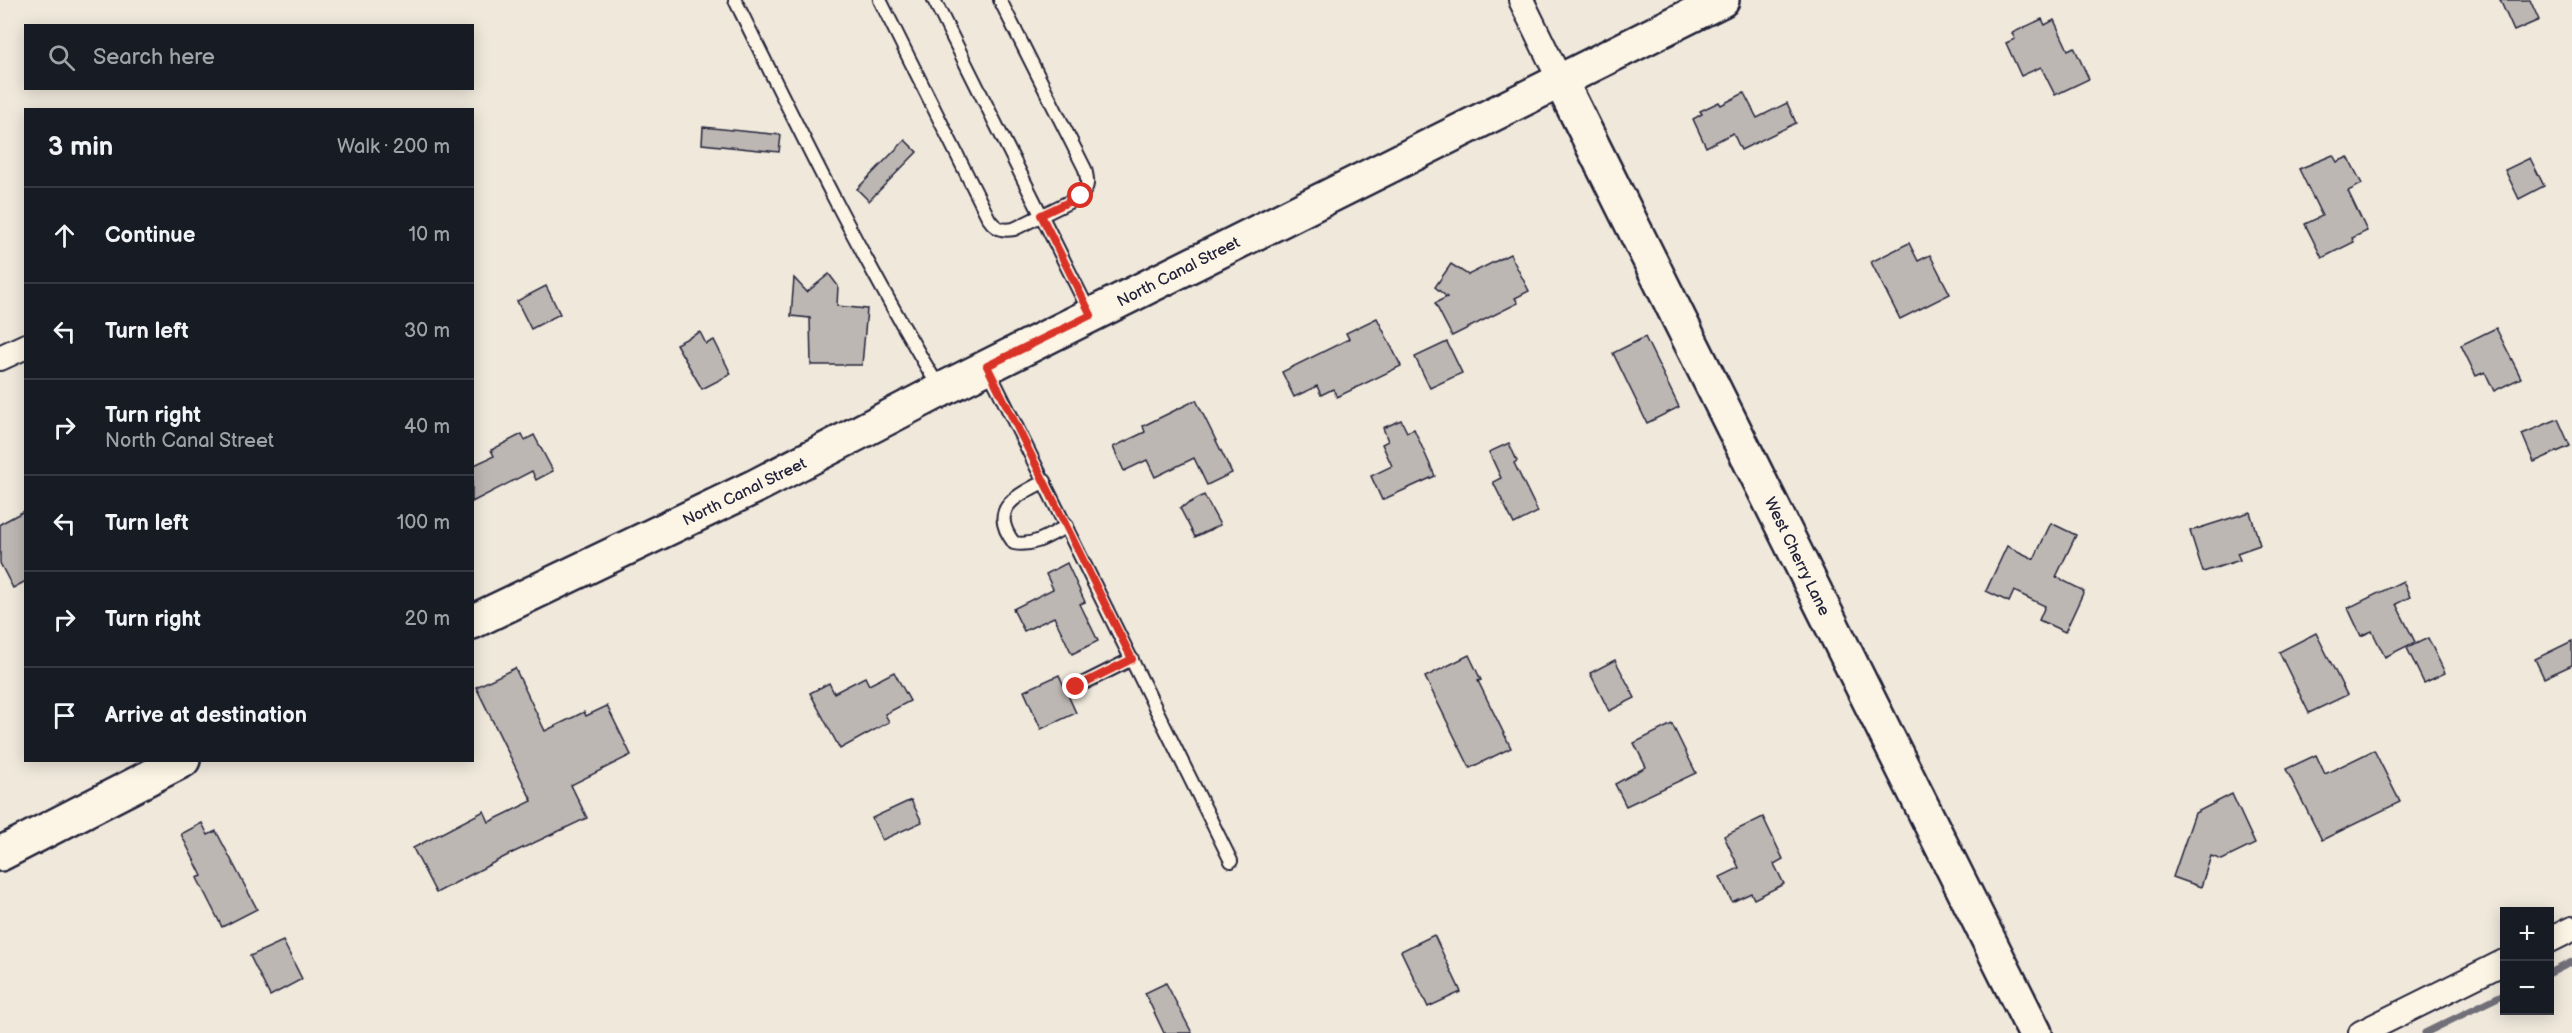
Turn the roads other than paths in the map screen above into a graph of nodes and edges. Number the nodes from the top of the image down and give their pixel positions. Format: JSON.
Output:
{"nodes":[{"id":1,"x":735,"y":0,"type":"edge"},
{"id":2,"x":880,"y":0,"type":"edge"},
{"id":3,"x":934,"y":0,"type":"edge"},
{"id":4,"x":1000,"y":0,"type":"edge"},
{"id":5,"x":1521,"y":0,"type":"edge"},
{"id":6,"x":1722,"y":0,"type":"edge"},
{"id":7,"x":1560,"y":80,"type":"junction"},
{"id":8,"x":1041,"y":215,"type":"junction"},
{"id":9,"x":1091,"y":315,"type":"junction"},
{"id":10,"x":24,"y":347,"type":"edge"},
{"id":11,"x":0,"y":358,"type":"edge"},
{"id":12,"x":987,"y":366,"type":"junction"},
{"id":13,"x":941,"y":390,"type":"junction"},
{"id":14,"x":1045,"y":481,"type":"junction"},
{"id":15,"x":1067,"y":525,"type":"junction"},
{"id":16,"x":474,"y":621,"type":"edge"},
{"id":17,"x":1132,"y":659,"type":"junction"},
{"id":18,"x":1076,"y":687,"type":"dead end"},
{"id":19,"x":179,"y":762,"type":"edge"},
{"id":20,"x":0,"y":854,"type":"edge"},
{"id":21,"x":1231,"y":861,"type":"dead end"},
{"id":22,"x":2572,"y":929,"type":"edge"},
{"id":23,"x":2554,"y":938,"type":"edge"},
{"id":24,"x":2500,"y":964,"type":"edge"},
{"id":25,"x":2035,"y":1033,"type":"edge"},
{"id":26,"x":2361,"y":1033,"type":"edge"}],
"edges":[{"from":1,"to":13,"type":"lane"},
{"from":2,"to":8,"type":"lane"},
{"from":3,"to":8,"type":"lane"},
{"from":4,"to":8,"type":"lane"},
{"from":5,"to":7,"type":"street"},
{"from":6,"to":7,"type":"main road","name":"North Canal Street"},
{"from":7,"to":9,"type":"main road","name":"North Canal Street"},
{"from":7,"to":25,"type":"main road","name":"West Cherry Lane"},
{"from":8,"to":9,"type":"lane"},
{"from":9,"to":12,"type":"main road","name":"North Canal Street"},
{"from":10,"to":11,"type":"street"},
{"from":12,"to":13,"type":"main road","name":"North Canal Street"},
{"from":12,"to":14,"type":"lane"},
{"from":13,"to":16,"type":"main road","name":"North Canal Street"},
{"from":14,"to":15,"type":"lane"},
{"from":14,"to":15,"type":"lane"},
{"from":15,"to":17,"type":"lane"},
{"from":17,"to":18,"type":"lane"},
{"from":17,"to":21,"type":"lane"},
{"from":19,"to":20,"type":"main road"},
{"from":22,"to":23,"type":"street"},
{"from":24,"to":26,"type":"street"}]}
